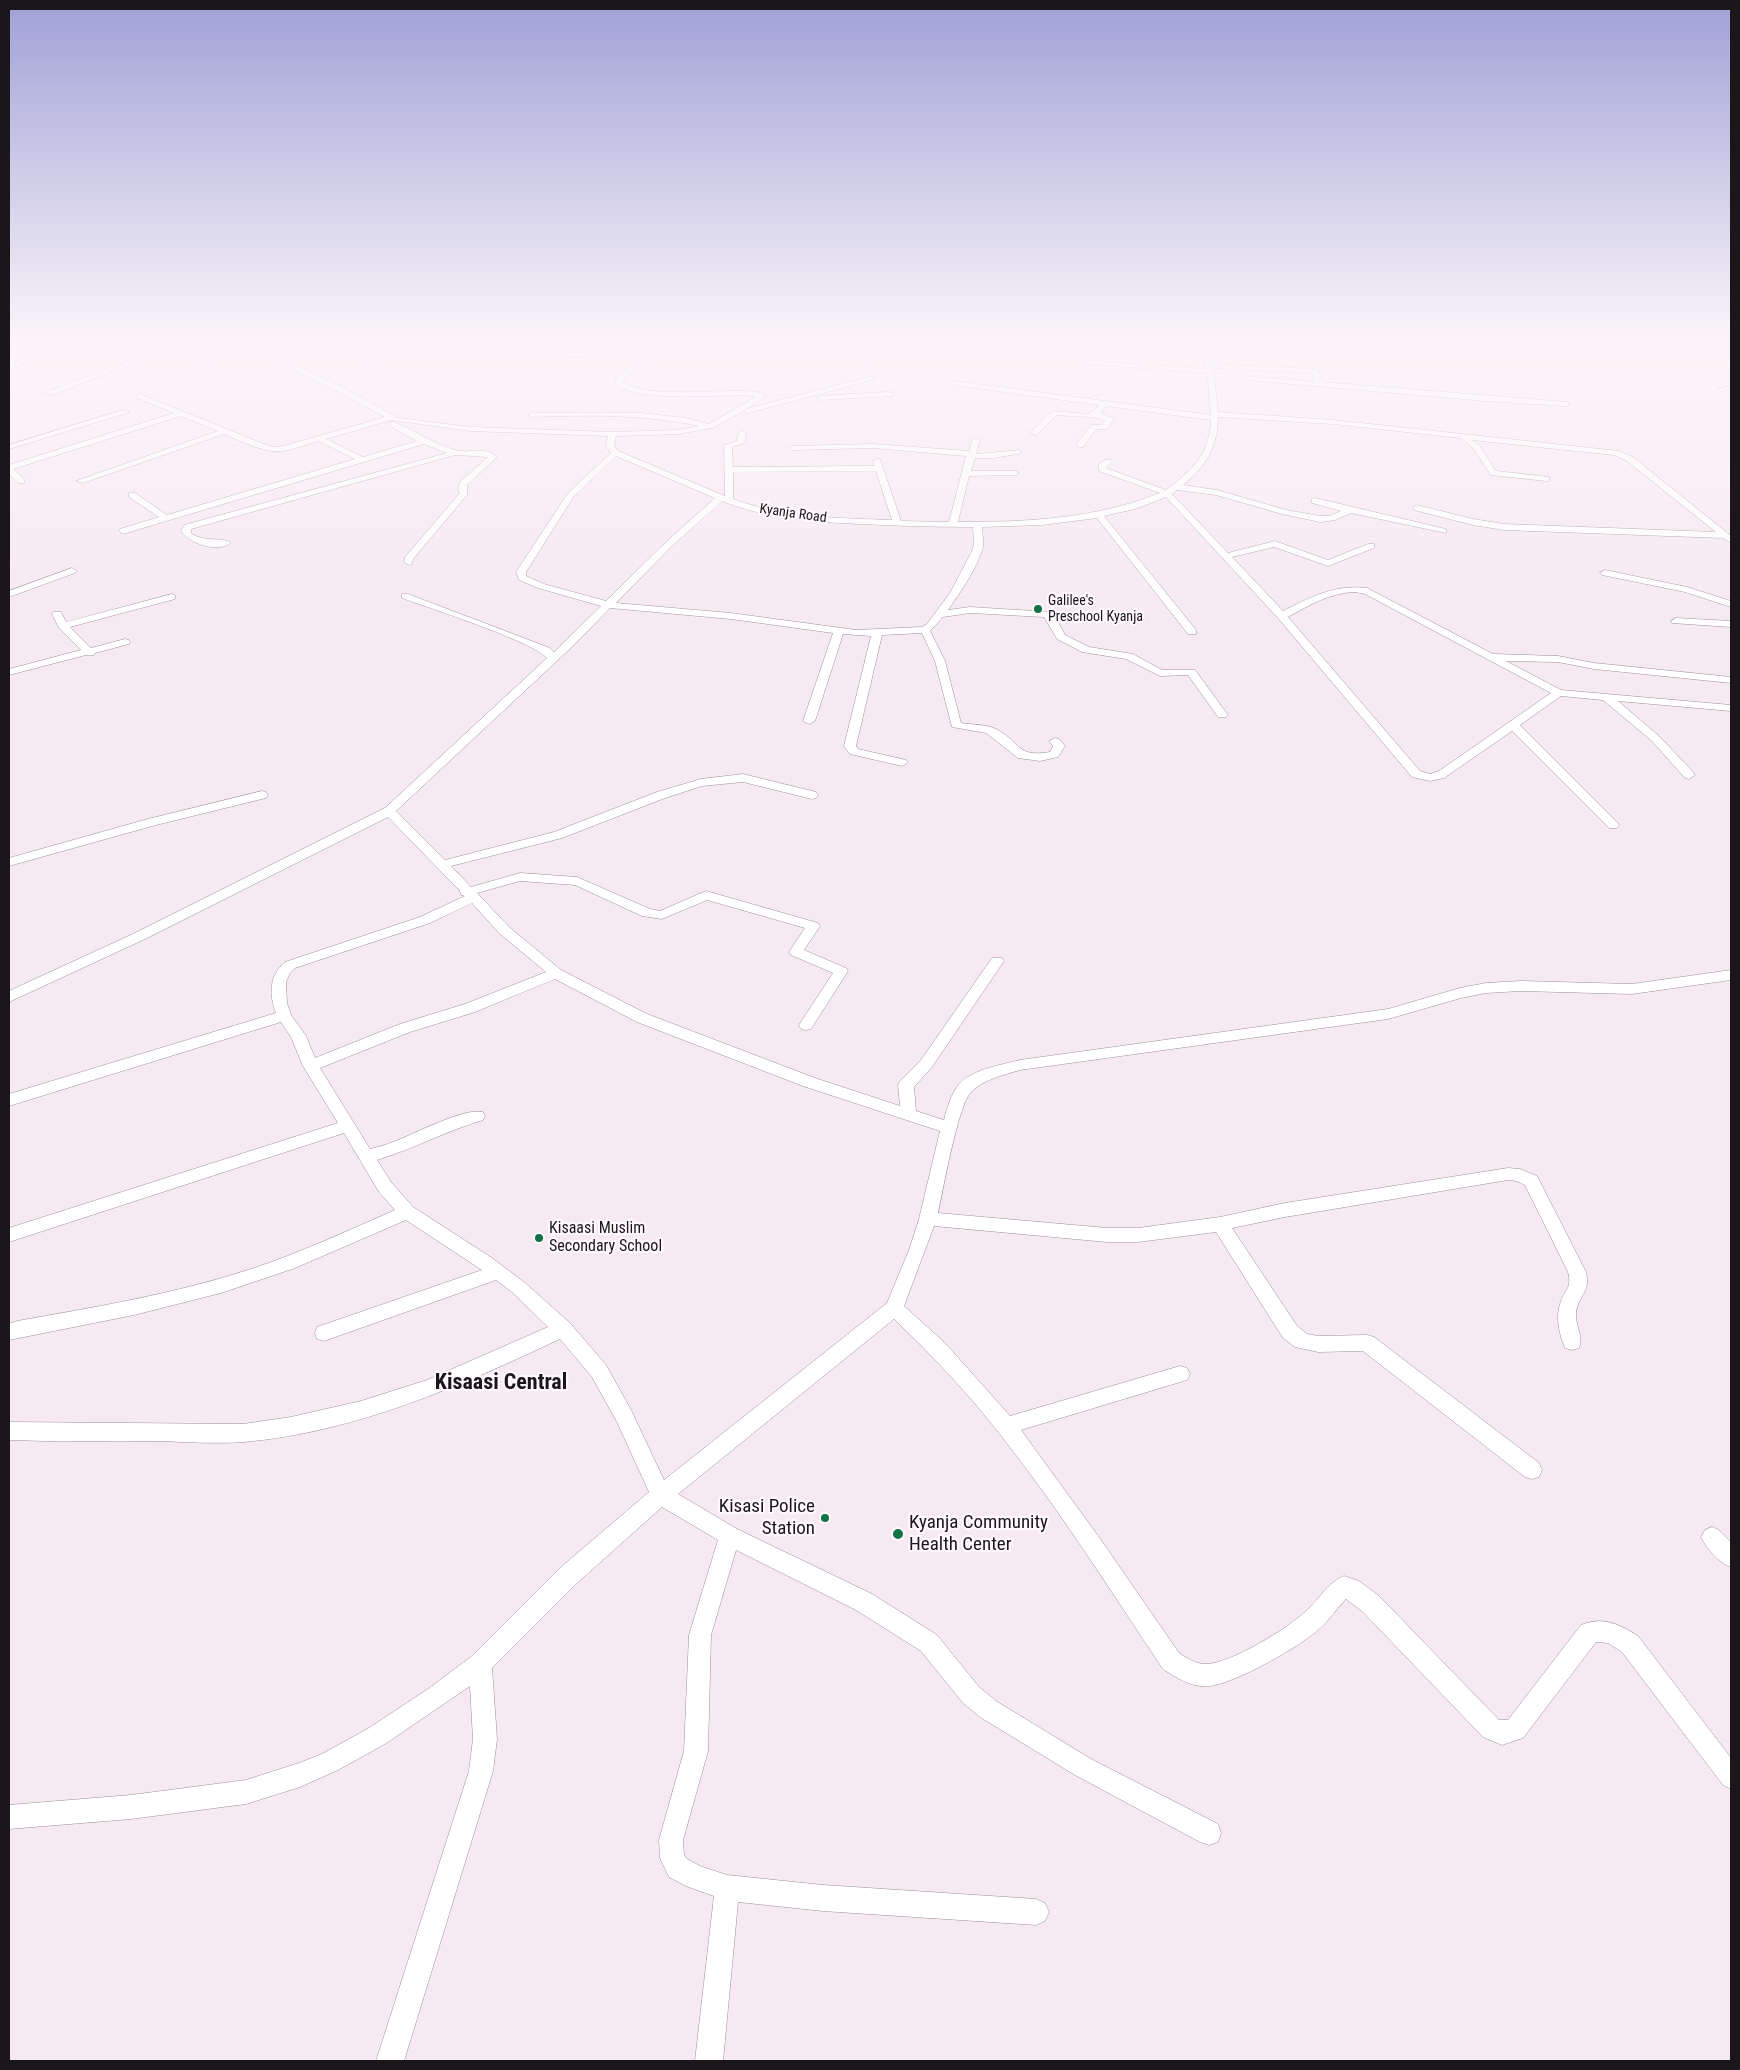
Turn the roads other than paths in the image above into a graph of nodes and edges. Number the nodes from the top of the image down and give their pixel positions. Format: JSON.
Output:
{"nodes":[{"id":1,"x":47,"y":436,"type":"edge"},
{"id":2,"x":112,"y":436,"type":"edge"},
{"id":3,"x":212,"y":436,"type":"edge"},
{"id":4,"x":237,"y":436,"type":"edge"},
{"id":5,"x":326,"y":436,"type":"edge"},
{"id":6,"x":415,"y":436,"type":"edge"},
{"id":7,"x":612,"y":436,"type":"edge"},
{"id":8,"x":742,"y":436,"type":"edge"},
{"id":9,"x":1087,"y":436,"type":"edge"},
{"id":10,"x":1213,"y":436,"type":"edge"},
{"id":11,"x":1459,"y":436,"type":"edge"},
{"id":12,"x":1463,"y":436,"type":"junction"},
{"id":13,"x":318,"y":438,"type":"junction"},
{"id":14,"x":976,"y":440,"type":"dead end"},
{"id":15,"x":424,"y":441,"type":"junction"},
{"id":16,"x":1080,"y":445,"type":"dead end"},
{"id":17,"x":873,"y":446,"type":"junction"},
{"id":18,"x":9,"y":447,"type":"edge"},
{"id":19,"x":792,"y":448,"type":"dead end"},
{"id":20,"x":1017,"y":452,"type":"dead end"},
{"id":21,"x":455,"y":453,"type":"junction"},
{"id":22,"x":615,"y":453,"type":"junction"},
{"id":23,"x":971,"y":455,"type":"junction"},
{"id":24,"x":364,"y":460,"type":"junction"},
{"id":25,"x":1108,"y":462,"type":"dead end"},
{"id":26,"x":880,"y":468,"type":"junction"},
{"id":27,"x":9,"y":469,"type":"edge"},
{"id":28,"x":729,"y":470,"type":"junction"},
{"id":29,"x":1015,"y":473,"type":"dead end"},
{"id":30,"x":966,"y":474,"type":"junction"},
{"id":31,"x":1546,"y":479,"type":"dead end"},
{"id":32,"x":21,"y":481,"type":"dead end"},
{"id":33,"x":80,"y":481,"type":"dead end"},
{"id":34,"x":1177,"y":487,"type":"junction"},
{"id":35,"x":1167,"y":492,"type":"junction"},
{"id":36,"x":132,"y":495,"type":"dead end"},
{"id":37,"x":725,"y":498,"type":"junction"},
{"id":38,"x":1314,"y":501,"type":"dead end"},
{"id":39,"x":1417,"y":508,"type":"dead end"},
{"id":40,"x":1347,"y":510,"type":"junction"},
{"id":41,"x":1099,"y":515,"type":"junction"},
{"id":42,"x":172,"y":517,"type":"junction"},
{"id":43,"x":898,"y":524,"type":"junction"},
{"id":44,"x":953,"y":525,"type":"junction"},
{"id":45,"x":977,"y":526,"type":"junction"},
{"id":46,"x":187,"y":527,"type":"junction"},
{"id":47,"x":123,"y":531,"type":"dead end"},
{"id":48,"x":1443,"y":531,"type":"dead end"},
{"id":49,"x":1727,"y":537,"type":"edge"},
{"id":50,"x":226,"y":543,"type":"dead end"},
{"id":51,"x":1371,"y":546,"type":"dead end"},
{"id":52,"x":1225,"y":556,"type":"junction"},
{"id":53,"x":409,"y":562,"type":"dead end"},
{"id":54,"x":72,"y":571,"type":"dead end"},
{"id":55,"x":1605,"y":573,"type":"dead end"},
{"id":56,"x":9,"y":594,"type":"edge"},
{"id":57,"x":955,"y":594,"type":"junction"},
{"id":58,"x":405,"y":596,"type":"dead end"},
{"id":59,"x":172,"y":597,"type":"dead end"},
{"id":60,"x":1731,"y":604,"type":"edge"},
{"id":61,"x":608,"y":605,"type":"junction"},
{"id":62,"x":970,"y":610,"type":"junction"},
{"id":63,"x":57,"y":614,"type":"dead end"},
{"id":64,"x":940,"y":614,"type":"junction"},
{"id":65,"x":1282,"y":616,"type":"junction"},
{"id":66,"x":1676,"y":620,"type":"dead end"},
{"id":67,"x":1731,"y":624,"type":"edge"},
{"id":68,"x":63,"y":626,"type":"junction"},
{"id":69,"x":925,"y":630,"type":"junction"},
{"id":70,"x":839,"y":631,"type":"junction"},
{"id":71,"x":1192,"y":632,"type":"dead end"},
{"id":72,"x":877,"y":633,"type":"junction"},
{"id":73,"x":126,"y":642,"type":"dead end"},
{"id":74,"x":90,"y":653,"type":"junction"},
{"id":75,"x":1490,"y":656,"type":"junction"},
{"id":76,"x":553,"y":658,"type":"junction"},
{"id":77,"x":9,"y":672,"type":"edge"},
{"id":78,"x":1731,"y":680,"type":"edge"},
{"id":79,"x":1559,"y":693,"type":"junction"},
{"id":80,"x":1606,"y":697,"type":"junction"},
{"id":81,"x":1731,"y":708,"type":"edge"},
{"id":82,"x":1222,"y":715,"type":"dead end"},
{"id":83,"x":809,"y":721,"type":"dead end"},
{"id":84,"x":1513,"y":725,"type":"junction"},
{"id":85,"x":1055,"y":741,"type":"dead end"},
{"id":86,"x":902,"y":762,"type":"dead end"},
{"id":87,"x":1689,"y":775,"type":"dead end"},
{"id":88,"x":812,"y":794,"type":"dead end"},
{"id":89,"x":262,"y":795,"type":"dead end"},
{"id":90,"x":389,"y":811,"type":"junction"},
{"id":91,"x":1613,"y":825,"type":"dead end"},
{"id":92,"x":9,"y":862,"type":"edge"},
{"id":93,"x":443,"y":864,"type":"junction"},
{"id":94,"x":469,"y":894,"type":"junction"},
{"id":95,"x":997,"y":961,"type":"dead end"},
{"id":96,"x":556,"y":973,"type":"junction"},
{"id":97,"x":1731,"y":974,"type":"edge"},
{"id":98,"x":9,"y":997,"type":"edge"},
{"id":99,"x":284,"y":1016,"type":"junction"},
{"id":100,"x":806,"y":1025,"type":"dead end"},
{"id":101,"x":311,"y":1066,"type":"junction"},
{"id":102,"x":9,"y":1100,"type":"edge"},
{"id":103,"x":908,"y":1114,"type":"junction"},
{"id":104,"x":477,"y":1116,"type":"dead end"},
{"id":105,"x":348,"y":1126,"type":"junction"},
{"id":106,"x":949,"y":1128,"type":"junction"},
{"id":107,"x":367,"y":1156,"type":"junction"},
{"id":108,"x":407,"y":1212,"type":"junction"},
{"id":109,"x":928,"y":1219,"type":"junction"},
{"id":110,"x":1220,"y":1224,"type":"junction"},
{"id":111,"x":9,"y":1235,"type":"edge"},
{"id":112,"x":498,"y":1272,"type":"junction"},
{"id":113,"x":894,"y":1308,"type":"junction"},
{"id":114,"x":563,"y":1329,"type":"junction"},
{"id":115,"x":9,"y":1332,"type":"edge"},
{"id":116,"x":324,"y":1333,"type":"dead end"},
{"id":117,"x":1572,"y":1342,"type":"dead end"},
{"id":118,"x":1180,"y":1374,"type":"dead end"},
{"id":119,"x":1006,"y":1426,"type":"junction"},
{"id":120,"x":9,"y":1431,"type":"edge"},
{"id":121,"x":1532,"y":1470,"type":"dead end"},
{"id":122,"x":661,"y":1496,"type":"junction"},
{"id":123,"x":730,"y":1536,"type":"junction"},
{"id":124,"x":1712,"y":1537,"type":"dead end"},
{"id":125,"x":1731,"y":1557,"type":"edge"},
{"id":126,"x":480,"y":1664,"type":"junction"},
{"id":127,"x":1731,"y":1777,"type":"edge"},
{"id":128,"x":9,"y":1816,"type":"edge"},
{"id":129,"x":1209,"y":1833,"type":"dead end"},
{"id":130,"x":727,"y":1888,"type":"junction"},
{"id":131,"x":1036,"y":1912,"type":"dead end"},
{"id":132,"x":390,"y":2061,"type":"edge"},
{"id":133,"x":709,"y":2061,"type":"edge"}],
"edges":[{"from":1,"to":18,"type":"street"},
{"from":2,"to":27,"type":"street"},
{"from":3,"to":33,"type":"street"},
{"from":4,"to":13,"type":"street"},
{"from":5,"to":13,"type":"street"},
{"from":6,"to":15,"type":"street"},
{"from":7,"to":22,"type":"street"},
{"from":8,"to":28,"type":"street"},
{"from":9,"to":16,"type":"street"},
{"from":10,"to":34,"type":"street","name":"Kyanja Road"},
{"from":11,"to":12,"type":"street"},
{"from":12,"to":31,"type":"street"},
{"from":12,"to":49,"type":"street"},
{"from":13,"to":24,"type":"street"},
{"from":14,"to":23,"type":"street"},
{"from":15,"to":21,"type":"street"},
{"from":15,"to":24,"type":"street"},
{"from":17,"to":19,"type":"street"},
{"from":17,"to":23,"type":"street"},
{"from":17,"to":26,"type":"street"},
{"from":20,"to":23,"type":"street"},
{"from":21,"to":46,"type":"street"},
{"from":21,"to":53,"type":"street"},
{"from":22,"to":37,"type":"street","name":"Kyanja Road"},
{"from":22,"to":61,"type":"street"},
{"from":23,"to":30,"type":"street"},
{"from":24,"to":42,"type":"street"},
{"from":25,"to":35,"type":"street"},
{"from":26,"to":28,"type":"street"},
{"from":26,"to":43,"type":"street"},
{"from":27,"to":32,"type":"street"},
{"from":28,"to":37,"type":"street"},
{"from":29,"to":30,"type":"street"},
{"from":30,"to":44,"type":"street"},
{"from":34,"to":35,"type":"street","name":"Kyanja Road"},
{"from":34,"to":40,"type":"street"},
{"from":35,"to":41,"type":"street","name":"Kyanja Road"},
{"from":35,"to":52,"type":"street"},
{"from":36,"to":42,"type":"street"},
{"from":37,"to":43,"type":"street","name":"Kyanja Road"},
{"from":37,"to":61,"type":"street"},
{"from":38,"to":40,"type":"street"},
{"from":39,"to":49,"type":"street"},
{"from":40,"to":48,"type":"street"},
{"from":41,"to":45,"type":"street","name":"Kyanja Road"},
{"from":41,"to":71,"type":"street"},
{"from":42,"to":46,"type":"street"},
{"from":42,"to":47,"type":"street"},
{"from":43,"to":44,"type":"street","name":"Kyanja Road"},
{"from":44,"to":45,"type":"street","name":"Kyanja Road"},
{"from":45,"to":57,"type":"street"},
{"from":46,"to":50,"type":"street"},
{"from":51,"to":52,"type":"street"},
{"from":52,"to":65,"type":"street"},
{"from":54,"to":56,"type":"street"},
{"from":55,"to":60,"type":"street"},
{"from":57,"to":62,"type":"street"},
{"from":57,"to":64,"type":"street"},
{"from":58,"to":76,"type":"street"},
{"from":59,"to":68,"type":"street"},
{"from":61,"to":70,"type":"street"},
{"from":61,"to":76,"type":"street"},
{"from":62,"to":64,"type":"street"},
{"from":62,"to":82,"type":"street"},
{"from":63,"to":68,"type":"street"},
{"from":64,"to":69,"type":"street"},
{"from":65,"to":75,"type":"street"},
{"from":65,"to":84,"type":"street"},
{"from":66,"to":67,"type":"street"},
{"from":68,"to":74,"type":"street"},
{"from":69,"to":72,"type":"street"},
{"from":69,"to":85,"type":"street"},
{"from":70,"to":72,"type":"street"},
{"from":70,"to":83,"type":"street"},
{"from":72,"to":86,"type":"street"},
{"from":73,"to":74,"type":"street"},
{"from":74,"to":77,"type":"street"},
{"from":75,"to":78,"type":"street"},
{"from":75,"to":79,"type":"street"},
{"from":76,"to":90,"type":"street"},
{"from":79,"to":80,"type":"street"},
{"from":79,"to":84,"type":"street"},
{"from":80,"to":81,"type":"street"},
{"from":80,"to":87,"type":"street"},
{"from":84,"to":91,"type":"street"},
{"from":88,"to":93,"type":"street"},
{"from":89,"to":92,"type":"street"},
{"from":90,"to":93,"type":"street"},
{"from":90,"to":98,"type":"street"},
{"from":93,"to":94,"type":"street"},
{"from":94,"to":96,"type":"street"},
{"from":94,"to":99,"type":"street"},
{"from":94,"to":100,"type":"street"},
{"from":95,"to":103,"type":"street"},
{"from":96,"to":101,"type":"street"},
{"from":96,"to":103,"type":"street"},
{"from":97,"to":106,"type":"street"},
{"from":99,"to":101,"type":"street"},
{"from":99,"to":102,"type":"street"},
{"from":101,"to":105,"type":"street"},
{"from":103,"to":106,"type":"street"},
{"from":104,"to":107,"type":"street"},
{"from":105,"to":107,"type":"street"},
{"from":105,"to":111,"type":"street"},
{"from":106,"to":109,"type":"street"},
{"from":107,"to":108,"type":"street"},
{"from":108,"to":112,"type":"street"},
{"from":108,"to":115,"type":"street"},
{"from":109,"to":110,"type":"street"},
{"from":109,"to":113,"type":"street"},
{"from":110,"to":117,"type":"street"},
{"from":110,"to":121,"type":"street"},
{"from":112,"to":114,"type":"street"},
{"from":112,"to":116,"type":"street"},
{"from":113,"to":119,"type":"street"},
{"from":113,"to":122,"type":"street"},
{"from":114,"to":120,"type":"street"},
{"from":114,"to":122,"type":"street"},
{"from":118,"to":119,"type":"street"},
{"from":119,"to":127,"type":"street"},
{"from":122,"to":123,"type":"street"},
{"from":122,"to":126,"type":"street"},
{"from":123,"to":129,"type":"street"},
{"from":123,"to":130,"type":"street"},
{"from":124,"to":125,"type":"street"},
{"from":126,"to":128,"type":"street"},
{"from":126,"to":132,"type":"street"},
{"from":130,"to":131,"type":"street"},
{"from":130,"to":133,"type":"street"}]}
